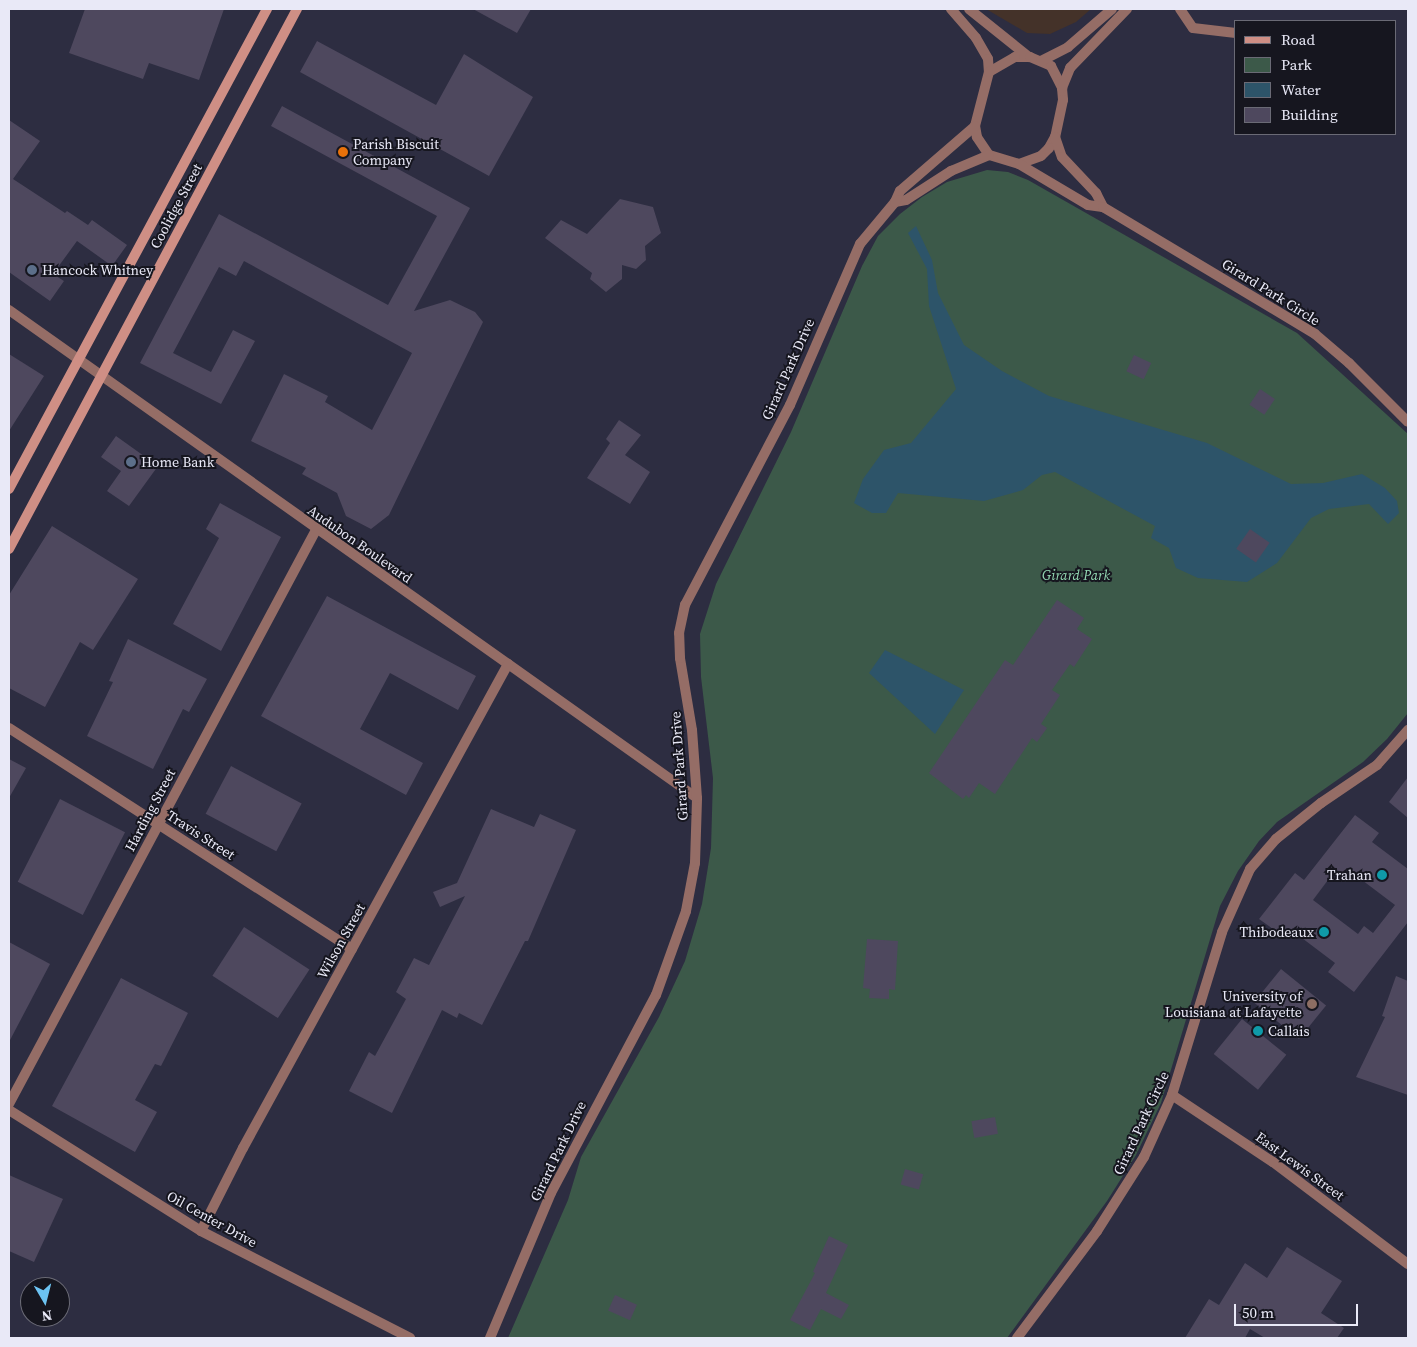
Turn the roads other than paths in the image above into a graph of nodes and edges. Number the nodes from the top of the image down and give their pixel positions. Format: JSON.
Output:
{"nodes":[{"id":1,"x":268,"y":9,"type":"edge"},
{"id":2,"x":297,"y":9,"type":"edge"},
{"id":3,"x":951,"y":9,"type":"edge"},
{"id":4,"x":969,"y":9,"type":"edge"},
{"id":5,"x":1112,"y":9,"type":"edge"},
{"id":6,"x":1127,"y":9,"type":"edge"},
{"id":7,"x":1180,"y":9,"type":"edge"},
{"id":8,"x":1234,"y":33,"type":"edge"},
{"id":9,"x":1030,"y":57,"type":"junction"},
{"id":10,"x":1042,"y":61,"type":"junction"},
{"id":11,"x":989,"y":72,"type":"junction"},
{"id":12,"x":1062,"y":88,"type":"junction"},
{"id":13,"x":975,"y":126,"type":"junction"},
{"id":14,"x":1055,"y":137,"type":"junction"},
{"id":15,"x":989,"y":155,"type":"junction"},
{"id":16,"x":1019,"y":164,"type":"junction"},
{"id":17,"x":895,"y":202,"type":"junction"},
{"id":18,"x":1102,"y":207,"type":"junction"},
{"id":19,"x":9,"y":310,"type":"edge"},
{"id":20,"x":80,"y":361,"type":"junction"},
{"id":21,"x":102,"y":376,"type":"junction"},
{"id":22,"x":1408,"y":422,"type":"edge"},
{"id":23,"x":9,"y":489,"type":"edge"},
{"id":24,"x":316,"y":530,"type":"junction"},
{"id":25,"x":9,"y":549,"type":"edge"},
{"id":26,"x":508,"y":664,"type":"junction"},
{"id":27,"x":9,"y":728,"type":"edge"},
{"id":28,"x":1408,"y":730,"type":"edge"},
{"id":29,"x":697,"y":798,"type":"junction"},
{"id":30,"x":158,"y":824,"type":"junction"},
{"id":31,"x":352,"y":949,"type":"junction"},
{"id":32,"x":1172,"y":1095,"type":"junction"},
{"id":33,"x":9,"y":1104,"type":"edge"},
{"id":34,"x":9,"y":1110,"type":"edge"},
{"id":35,"x":201,"y":1231,"type":"junction"},
{"id":36,"x":1408,"y":1264,"type":"edge"},
{"id":37,"x":410,"y":1338,"type":"edge"},
{"id":38,"x":490,"y":1338,"type":"edge"},
{"id":39,"x":1018,"y":1338,"type":"edge"}],
"edges":[{"from":1,"to":20,"type":"street","name":"Coolidge Street"},
{"from":2,"to":21,"type":"street","name":"Coolidge Street"},
{"from":3,"to":11,"type":"street"},
{"from":4,"to":9,"type":"street"},
{"from":5,"to":10,"type":"street"},
{"from":6,"to":12,"type":"street"},
{"from":7,"to":8,"type":"street"},
{"from":9,"to":10,"type":"street"},
{"from":9,"to":11,"type":"street"},
{"from":10,"to":12,"type":"street"},
{"from":11,"to":13,"type":"street"},
{"from":12,"to":14,"type":"street"},
{"from":13,"to":15,"type":"street"},
{"from":13,"to":17,"type":"street","name":"Girard Park Drive"},
{"from":14,"to":16,"type":"street"},
{"from":14,"to":18,"type":"street","name":"Girard Park Circle"},
{"from":15,"to":16,"type":"street"},
{"from":15,"to":17,"type":"street","name":"Girard Park Drive"},
{"from":16,"to":18,"type":"street","name":"Girard Park Circle"},
{"from":17,"to":29,"type":"street","name":"Girard Park Drive"},
{"from":18,"to":22,"type":"street","name":"Girard Park Circle"},
{"from":19,"to":20,"type":"street","name":"Audubon Boulevard"},
{"from":20,"to":21,"type":"street","name":"Audubon Boulevard"},
{"from":20,"to":23,"type":"street","name":"Coolidge Street"},
{"from":21,"to":24,"type":"street","name":"Audubon Boulevard"},
{"from":21,"to":25,"type":"street","name":"Coolidge Street"},
{"from":24,"to":26,"type":"street","name":"Audubon Boulevard"},
{"from":24,"to":30,"type":"street","name":"Harding Street"},
{"from":26,"to":29,"type":"street","name":"Audubon Boulevard"},
{"from":26,"to":31,"type":"street","name":"Wilson Street"},
{"from":27,"to":30,"type":"street","name":"Travis Street"},
{"from":28,"to":32,"type":"street","name":"Girard Park Circle"},
{"from":29,"to":38,"type":"street","name":"Girard Park Drive"},
{"from":30,"to":31,"type":"street","name":"Travis Street"},
{"from":30,"to":33,"type":"street","name":"Harding Street"},
{"from":31,"to":35,"type":"street","name":"Wilson Street"},
{"from":32,"to":36,"type":"street","name":"East Lewis Street"},
{"from":32,"to":39,"type":"street","name":"Girard Park Circle"},
{"from":34,"to":35,"type":"street","name":"Oil Center Drive"},
{"from":35,"to":37,"type":"street","name":"Oil Center Drive"}]}
